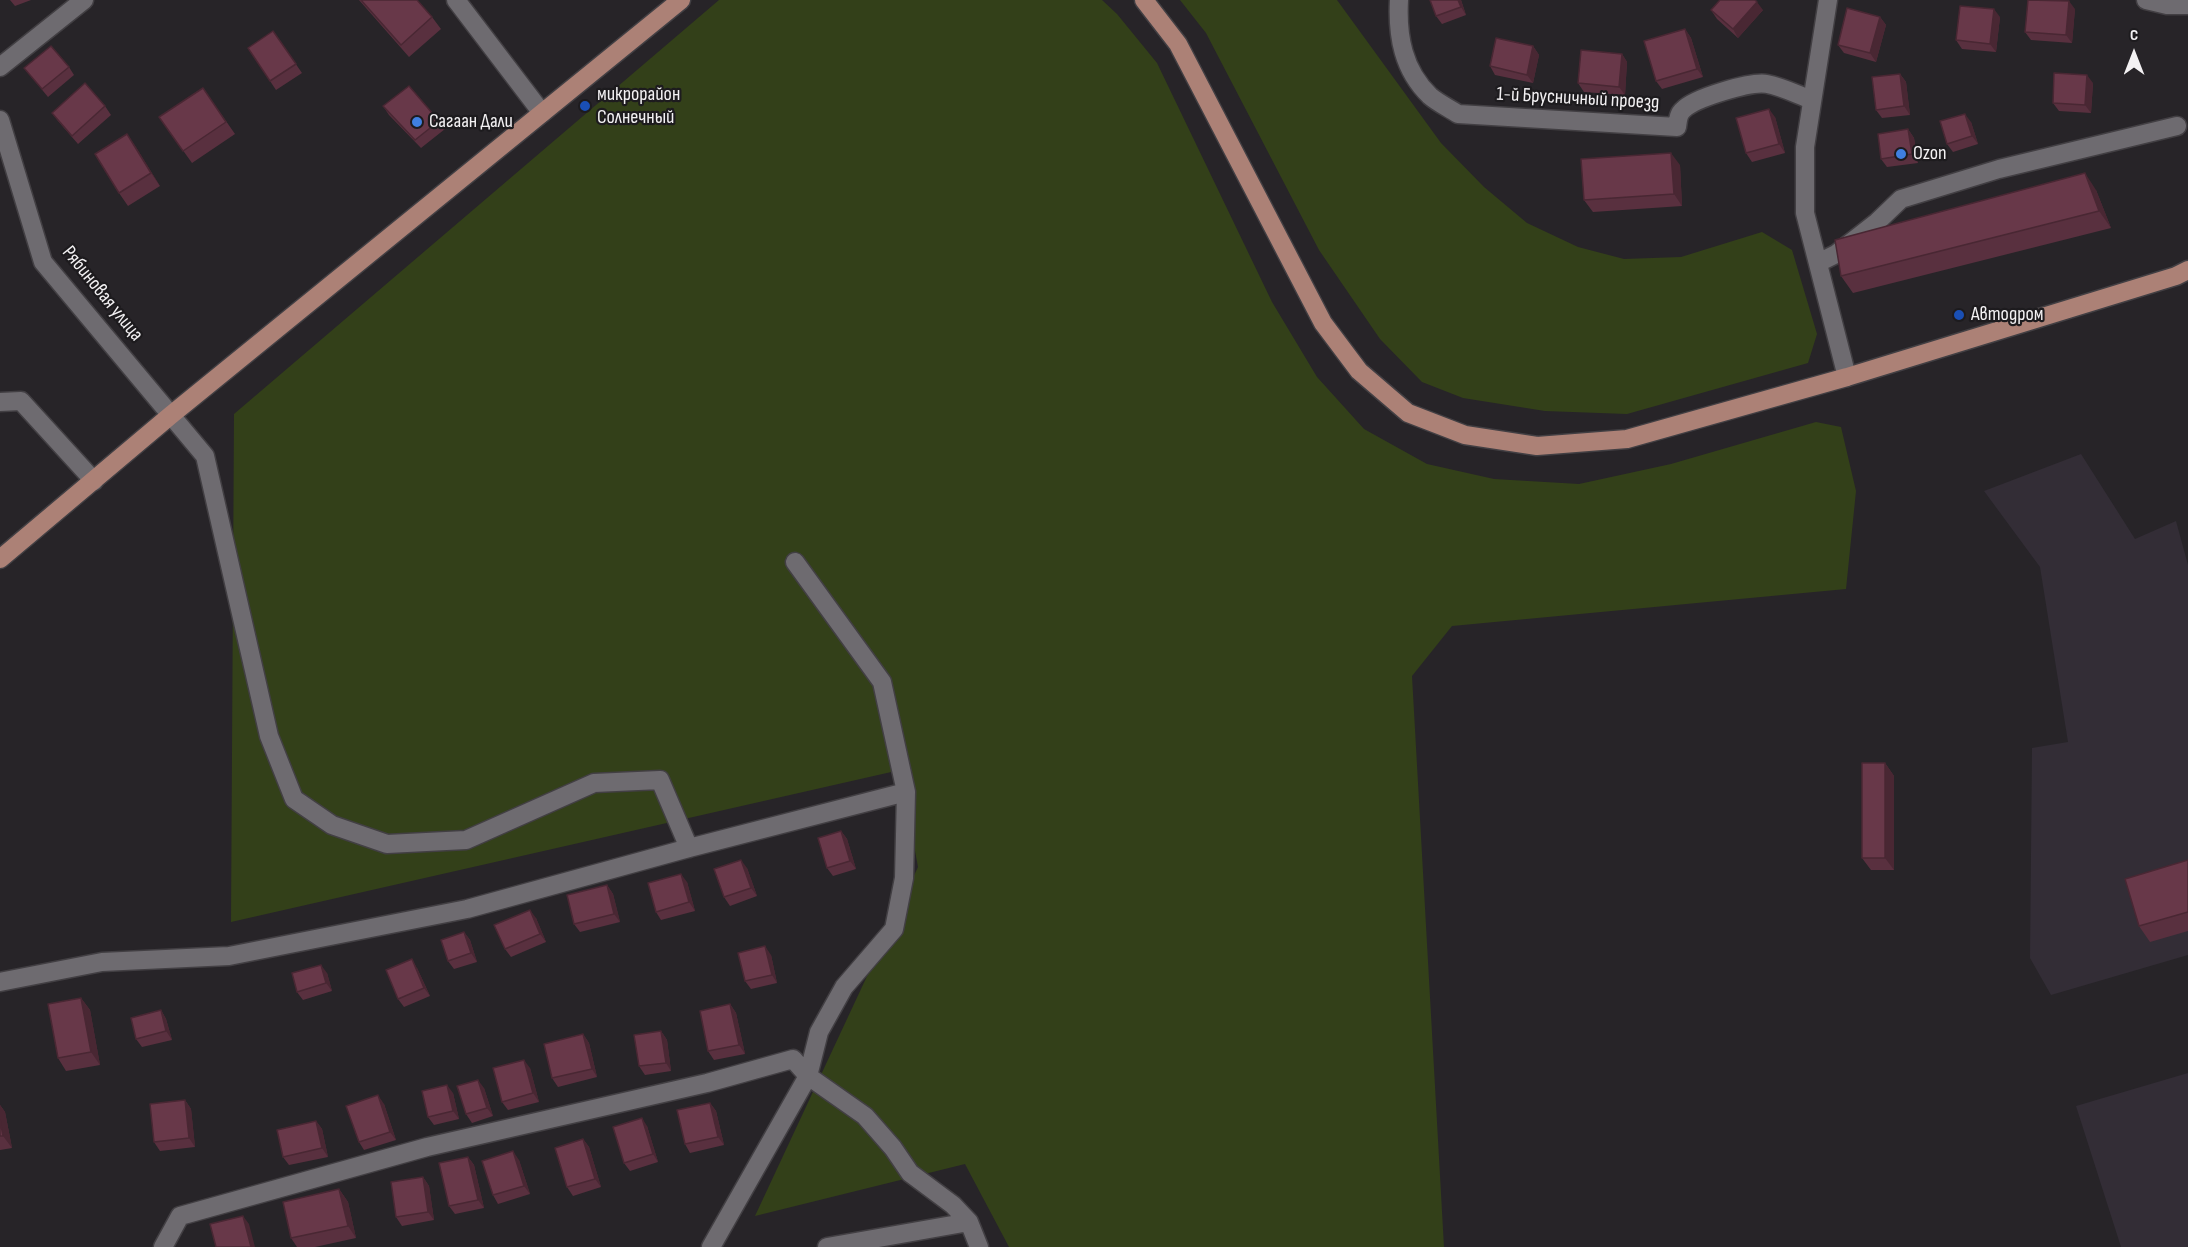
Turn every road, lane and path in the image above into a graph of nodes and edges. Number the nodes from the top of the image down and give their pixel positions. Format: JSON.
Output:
{"nodes":[{"id":1,"x":84,"y":0,"type":"edge"},
{"id":2,"x":456,"y":0,"type":"edge"},
{"id":3,"x":681,"y":0,"type":"edge"},
{"id":4,"x":1144,"y":0,"type":"edge"},
{"id":5,"x":1399,"y":0,"type":"edge"},
{"id":6,"x":1828,"y":0,"type":"edge"},
{"id":7,"x":2146,"y":0,"type":"edge"},
{"id":8,"x":2188,"y":5,"type":"edge"},
{"id":9,"x":0,"y":67,"type":"edge"},
{"id":10,"x":1812,"y":100,"type":"junction"},
{"id":11,"x":542,"y":113,"type":"junction"},
{"id":12,"x":0,"y":120,"type":"edge"},
{"id":13,"x":2177,"y":126,"type":"dead end"},
{"id":14,"x":1818,"y":263,"type":"junction"},
{"id":15,"x":2188,"y":270,"type":"edge"},
{"id":16,"x":1847,"y":376,"type":"junction"},
{"id":17,"x":0,"y":402,"type":"edge"},
{"id":18,"x":171,"y":415,"type":"junction"},
{"id":19,"x":93,"y":481,"type":"junction"},
{"id":20,"x":0,"y":559,"type":"edge"},
{"id":21,"x":795,"y":562,"type":"dead end"},
{"id":22,"x":906,"y":792,"type":"junction"},
{"id":23,"x":689,"y":848,"type":"junction"},
{"id":24,"x":0,"y":982,"type":"edge"},
{"id":25,"x":808,"y":1077,"type":"junction"},
{"id":26,"x":972,"y":1237,"type":"edge"},
{"id":27,"x":163,"y":1247,"type":"edge"},
{"id":28,"x":711,"y":1247,"type":"edge"},
{"id":29,"x":827,"y":1247,"type":"edge"}],
"edges":[{"from":1,"to":9,"type":"street"},
{"from":2,"to":11,"type":"street"},
{"from":3,"to":11,"type":"main road"},
{"from":4,"to":16,"type":"main road"},
{"from":5,"to":10,"type":"street","name":"1-й Брусничный проезд"},
{"from":6,"to":10,"type":"street"},
{"from":7,"to":8,"type":"street"},
{"from":10,"to":14,"type":"street"},
{"from":11,"to":18,"type":"main road"},
{"from":12,"to":18,"type":"street","name":"Рябиновая улица"},
{"from":13,"to":14,"type":"street"},
{"from":14,"to":16,"type":"street"},
{"from":15,"to":16,"type":"main road"},
{"from":17,"to":19,"type":"street"},
{"from":18,"to":19,"type":"main road"},
{"from":18,"to":23,"type":"street","name":"Рябиновая улица"},
{"from":19,"to":20,"type":"main road"},
{"from":21,"to":22,"type":"street"},
{"from":22,"to":23,"type":"street"},
{"from":22,"to":25,"type":"street"},
{"from":23,"to":24,"type":"street"},
{"from":25,"to":26,"type":"street"},
{"from":25,"to":27,"type":"street"},
{"from":25,"to":28,"type":"street"},
{"from":26,"to":29,"type":"street"}]}
